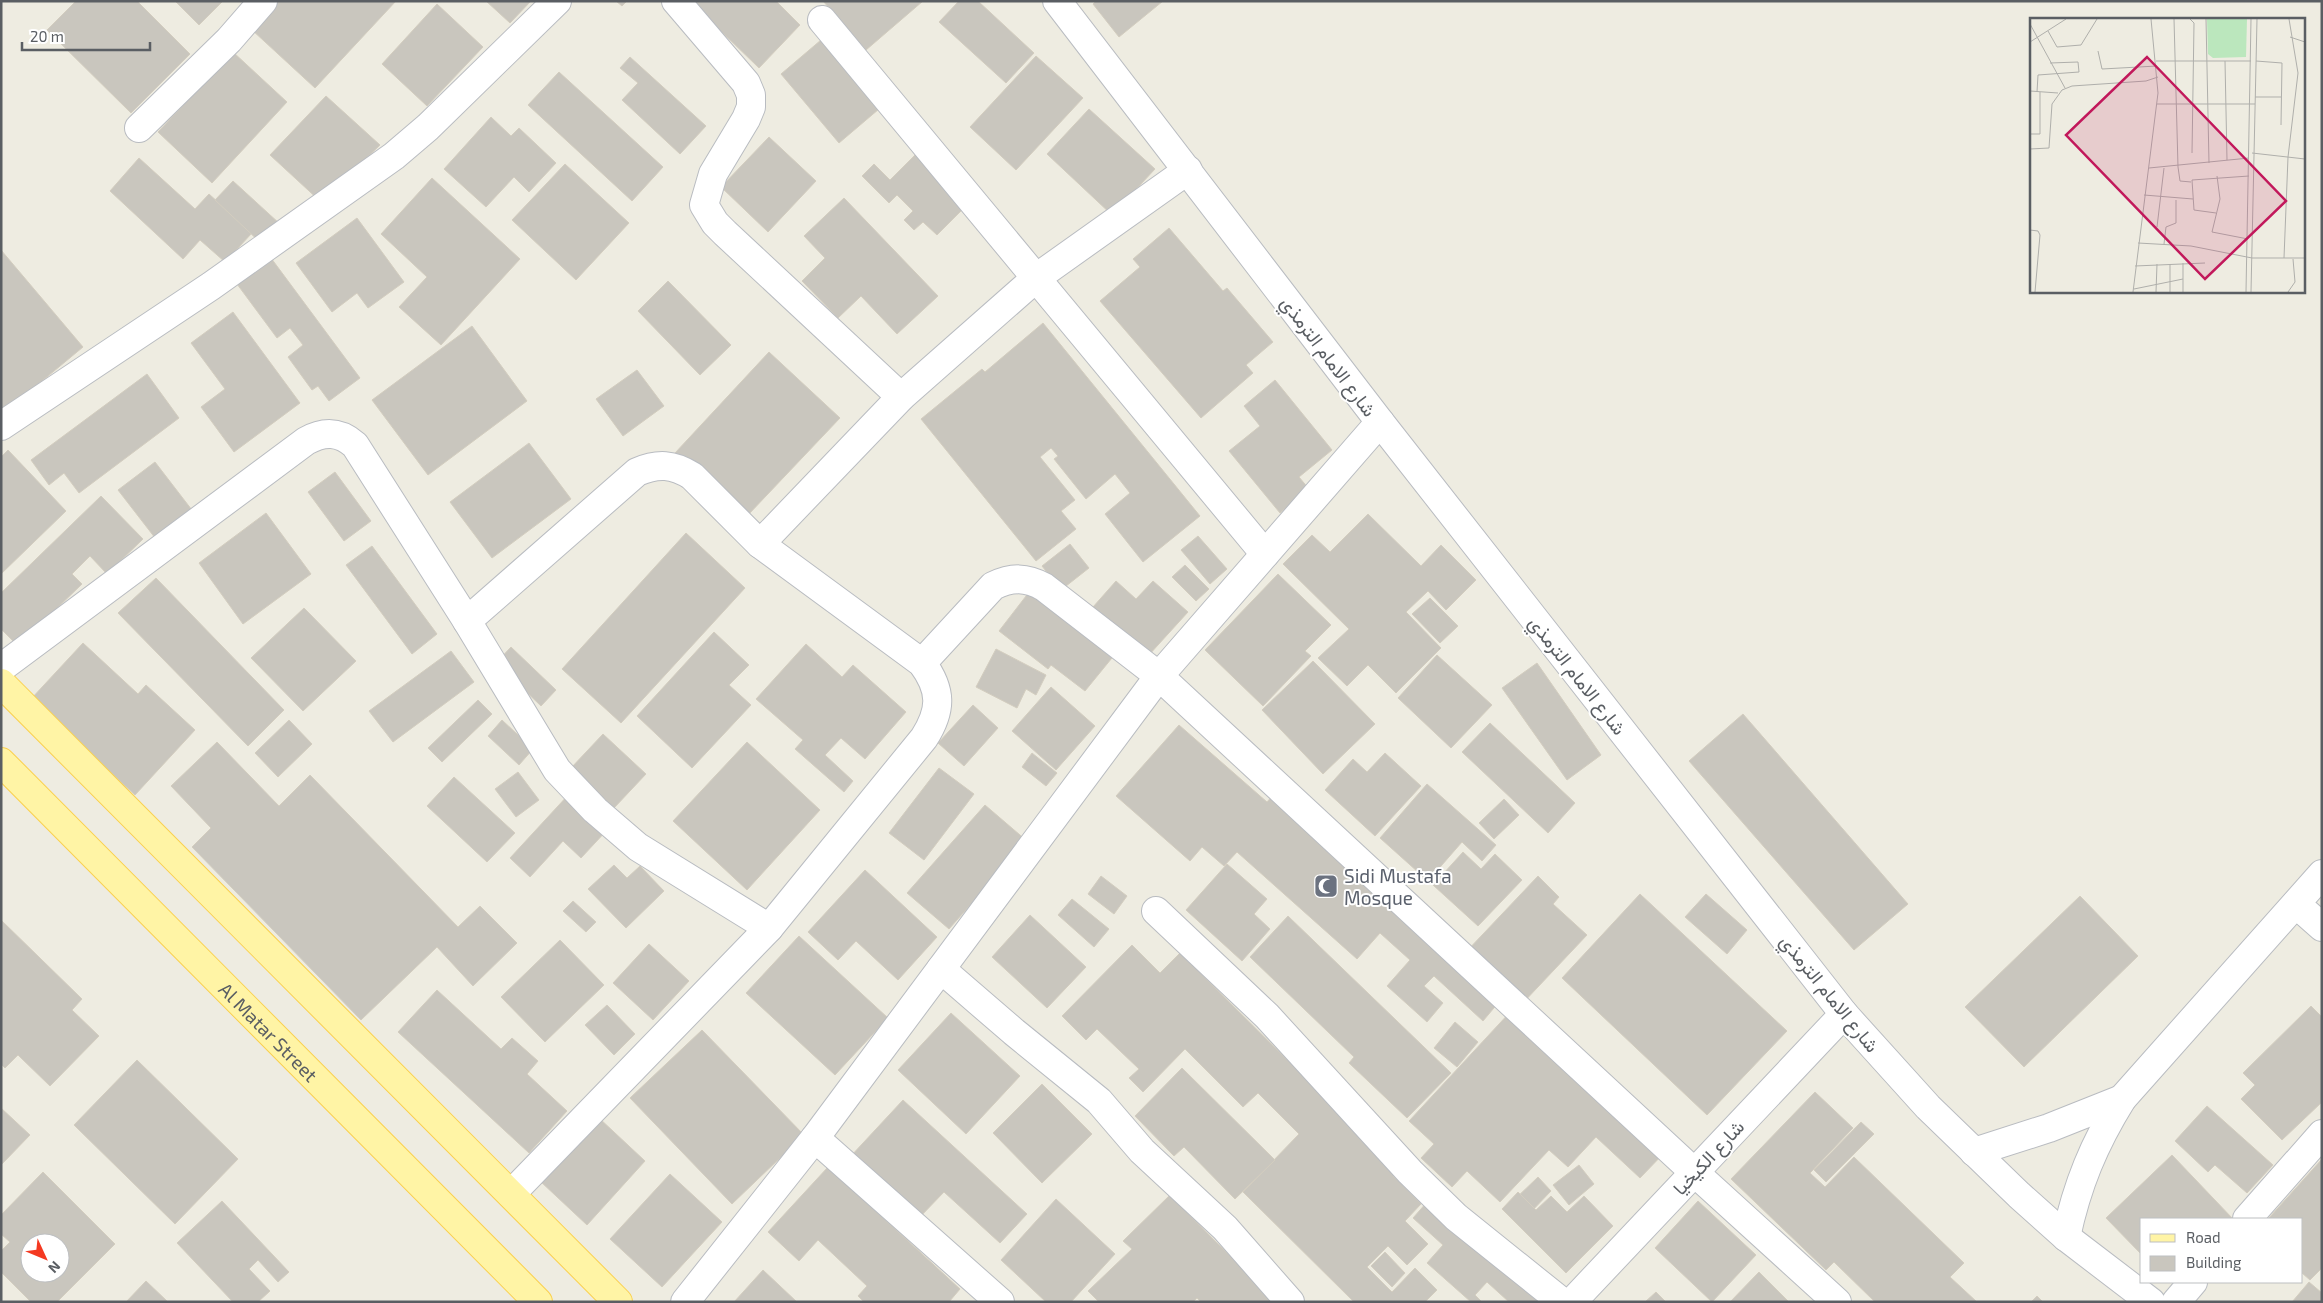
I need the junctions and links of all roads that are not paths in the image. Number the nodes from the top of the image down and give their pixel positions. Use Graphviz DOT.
graph roads {
  1 [pos="263,1"];
  2 [pos="557,1"];
  3 [pos="676,1"];
  4 [pos="1057,1"];
  5 [pos="822,20"];
  6 [pos="139,128"];
  7 [pos="1188,170"];
  8 [pos="1036,278"];
  9 [pos="901,398"];
  10 [pos="1380,422"];
  11 [pos="1,426"];
  12 [pos="760,544"];
  13 [pos="1265,554"];
  14 [pos="467,621"];
  15 [pos="922,663"];
  16 [pos="1,668"];
  17 [pos="1159,676"];
  18 [pos="1,683"];
  19 [pos="1,762"];
  20 [pos="2322,874"];
  21 [pos="2296,904"];
  22 [pos="1156,910"];
  23 [pos="2322,927"];
  24 [pos="769,928"];
  25 [pos="941,969"];
  26 [pos="1844,1014"];
  27 [pos="2122,1099"];
  28 [pos="2322,1134"];
  29 [pos="815,1138"];
  30 [pos="1974,1152"];
  31 [pos="1694,1172"];
  32 [pos="511,1194"];
  33 [pos="2248,1218"];
  34 [pos="2066,1237"];
  35 [pos="2192,1283"];
  36 [pos="538,1302"];
  37 [pos="618,1302"];
  38 [pos="685,1302"];
  39 [pos="1000,1302"];
  40 [pos="1290,1302"];
  41 [pos="1562,1302"];
  42 [pos="1572,1302"];
  43 [pos="1837,1302"];
  44 [pos="2151,1302"];
  45 [pos="2176,1302"];
  1 -- 6 [label="street"];
  2 -- 11 [label="street"];
  3 -- 9 [label="street"];
  4 -- 7 [label="street, شارع الامام الترمذي"];
  5 -- 8 [label="street"];
  7 -- 8 [label="street"];
  7 -- 10 [label="street, شارع الامام الترمذي"];
  8 -- 9 [label="street"];
  8 -- 13 [label="street"];
  9 -- 12 [label="street"];
  10 -- 13 [label="street"];
  10 -- 26 [label="street, شارع الامام الترمذي"];
  12 -- 14 [label="street"];
  12 -- 15 [label="street"];
  13 -- 17 [label="street"];
  14 -- 16 [label="street"];
  14 -- 24 [label="street"];
  15 -- 17 [label="street"];
  15 -- 24 [label="street"];
  17 -- 25 [label="street"];
  17 -- 31 [label="street"];
  18 -- 32 [label="main road"];
  19 -- 36 [label="main road, Al Matar Street"];
  20 -- 21 [label="street"];
  21 -- 23 [label="street"];
  21 -- 27 [label="street"];
  22 -- 41 [label="street"];
  24 -- 32 [label="street"];
  25 -- 29 [label="street"];
  25 -- 40 [label="street"];
  26 -- 30 [label="street, شارع الامام الترمذي"];
  26 -- 31 [label="street, شارع الكيخيا"];
  27 -- 30 [label="street"];
  27 -- 34 [label="street"];
  28 -- 33 [label="street"];
  29 -- 38 [label="street"];
  29 -- 39 [label="street"];
  30 -- 34 [label="street, شارع الامام الترمذي"];
  31 -- 42 [label="street, شارع الكيخيا"];
  31 -- 43 [label="street"];
  32 -- 37 [label="main road"];
  34 -- 44 [label="street, شارع الامام الترمذي"];
  35 -- 45 [label="street"];
}
